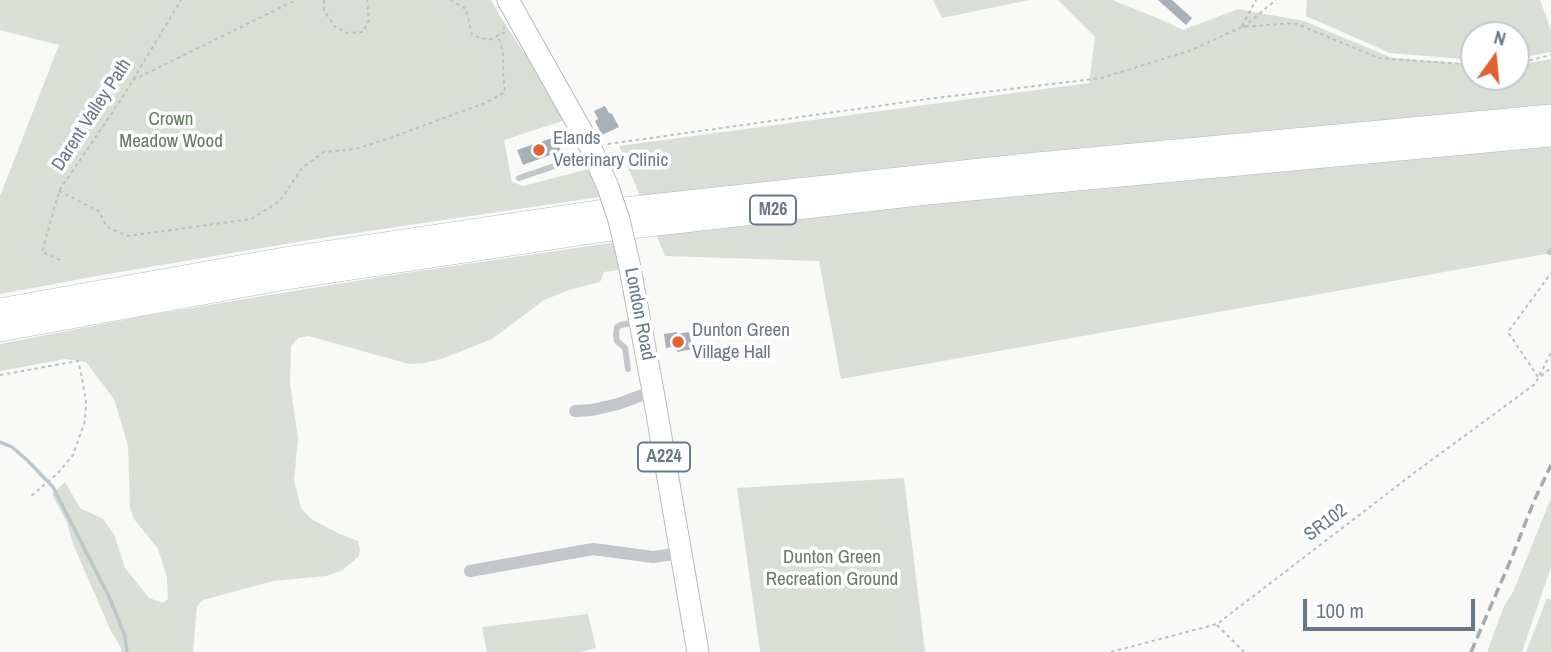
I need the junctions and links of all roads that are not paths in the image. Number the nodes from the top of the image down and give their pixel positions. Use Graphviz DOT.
graph roads {
  1 [pos="511,6"];
  2 [pos="1551,116"];
  3 [pos="1551,135"];
  4 [pos="592,150"];
  5 [pos="519,178"];
  6 [pos="0,310"];
  7 [pos="640,321"];
  8 [pos="0,330"];
  9 [pos="628,369"];
  10 [pos="653,391"];
  11 [pos="575,411"];
  12 [pos="681,554"];
  13 [pos="470,571"];
  14 [pos="698,652"];
  1 -- 4 [label="main road, London Road / A224"];
  2 -- 6 [label="highway, M26"];
  3 -- 8 [label="highway, M26"];
  4 -- 5 [label="lane"];
  4 -- 7 [label="main road, London Road / A224, bridge"];
  7 -- 9 [label="lane"];
  7 -- 10 [label="main road, London Road / A224"];
  10 -- 11 [label="street"];
  10 -- 12 [label="main road, London Road / A224"];
  12 -- 13 [label="street"];
  12 -- 14 [label="main road, London Road / A224"];
}
